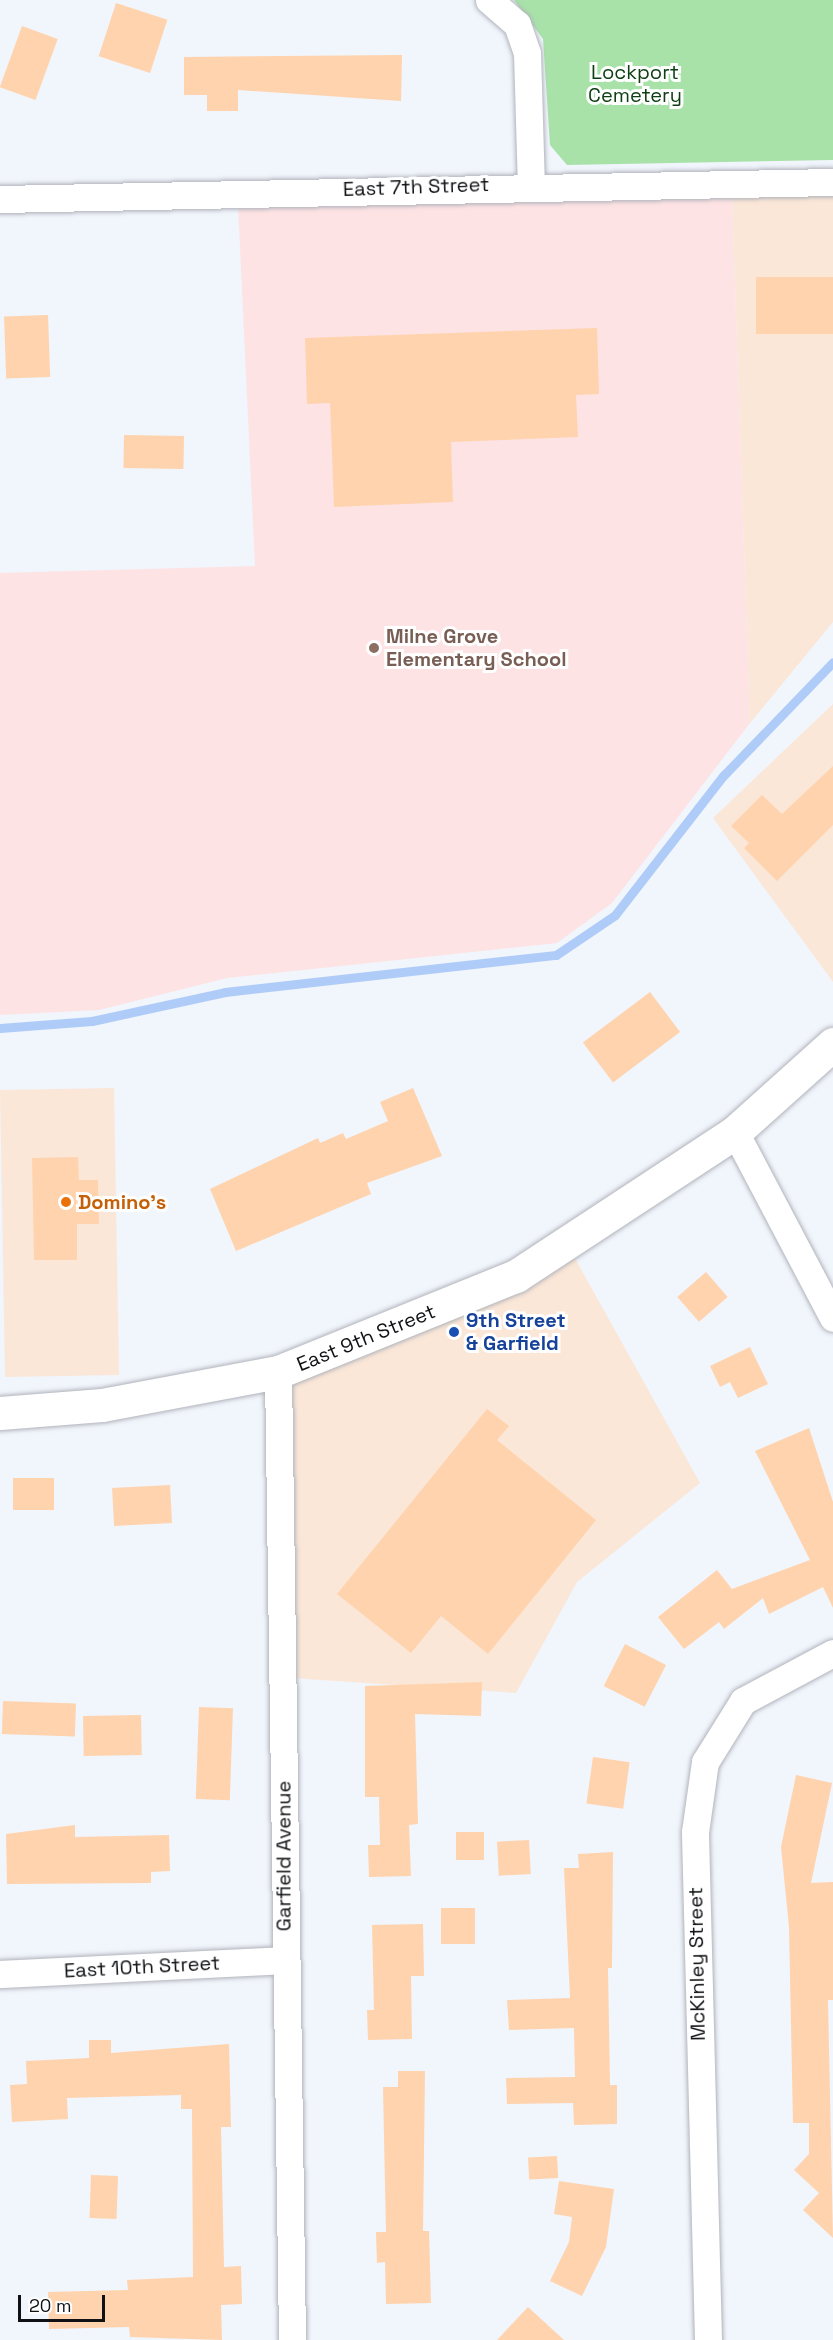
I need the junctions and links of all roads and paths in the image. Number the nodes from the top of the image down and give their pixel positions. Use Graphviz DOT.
graph roads {
  1 [pos="489,0"];
  2 [pos="833,182"];
  3 [pos="531,184"];
  4 [pos="0,199"];
  5 [pos="833,1044"];
  6 [pos="735,1132"];
  7 [pos="833,1318"];
  8 [pos="278,1372"];
  9 [pos="0,1413"];
  10 [pos="833,1653"];
  11 [pos="284,1960"];
  12 [pos="0,1974"];
  13 [pos="292,2340"];
  14 [pos="708,2340"];
  1 -- 3 [label="street"];
  2 -- 3 [label="street, East 7th Street"];
  3 -- 4 [label="street, East 7th Street"];
  5 -- 6 [label="main road, East 9th Street"];
  6 -- 7 [label="street"];
  6 -- 8 [label="main road, East 9th Street"];
  8 -- 9 [label="main road, East 9th Street"];
  8 -- 11 [label="street, Garfield Avenue"];
  10 -- 14 [label="street, McKinley Street"];
  11 -- 12 [label="street, East 10th Street"];
  11 -- 13 [label="street, Garfield Avenue"];
}
